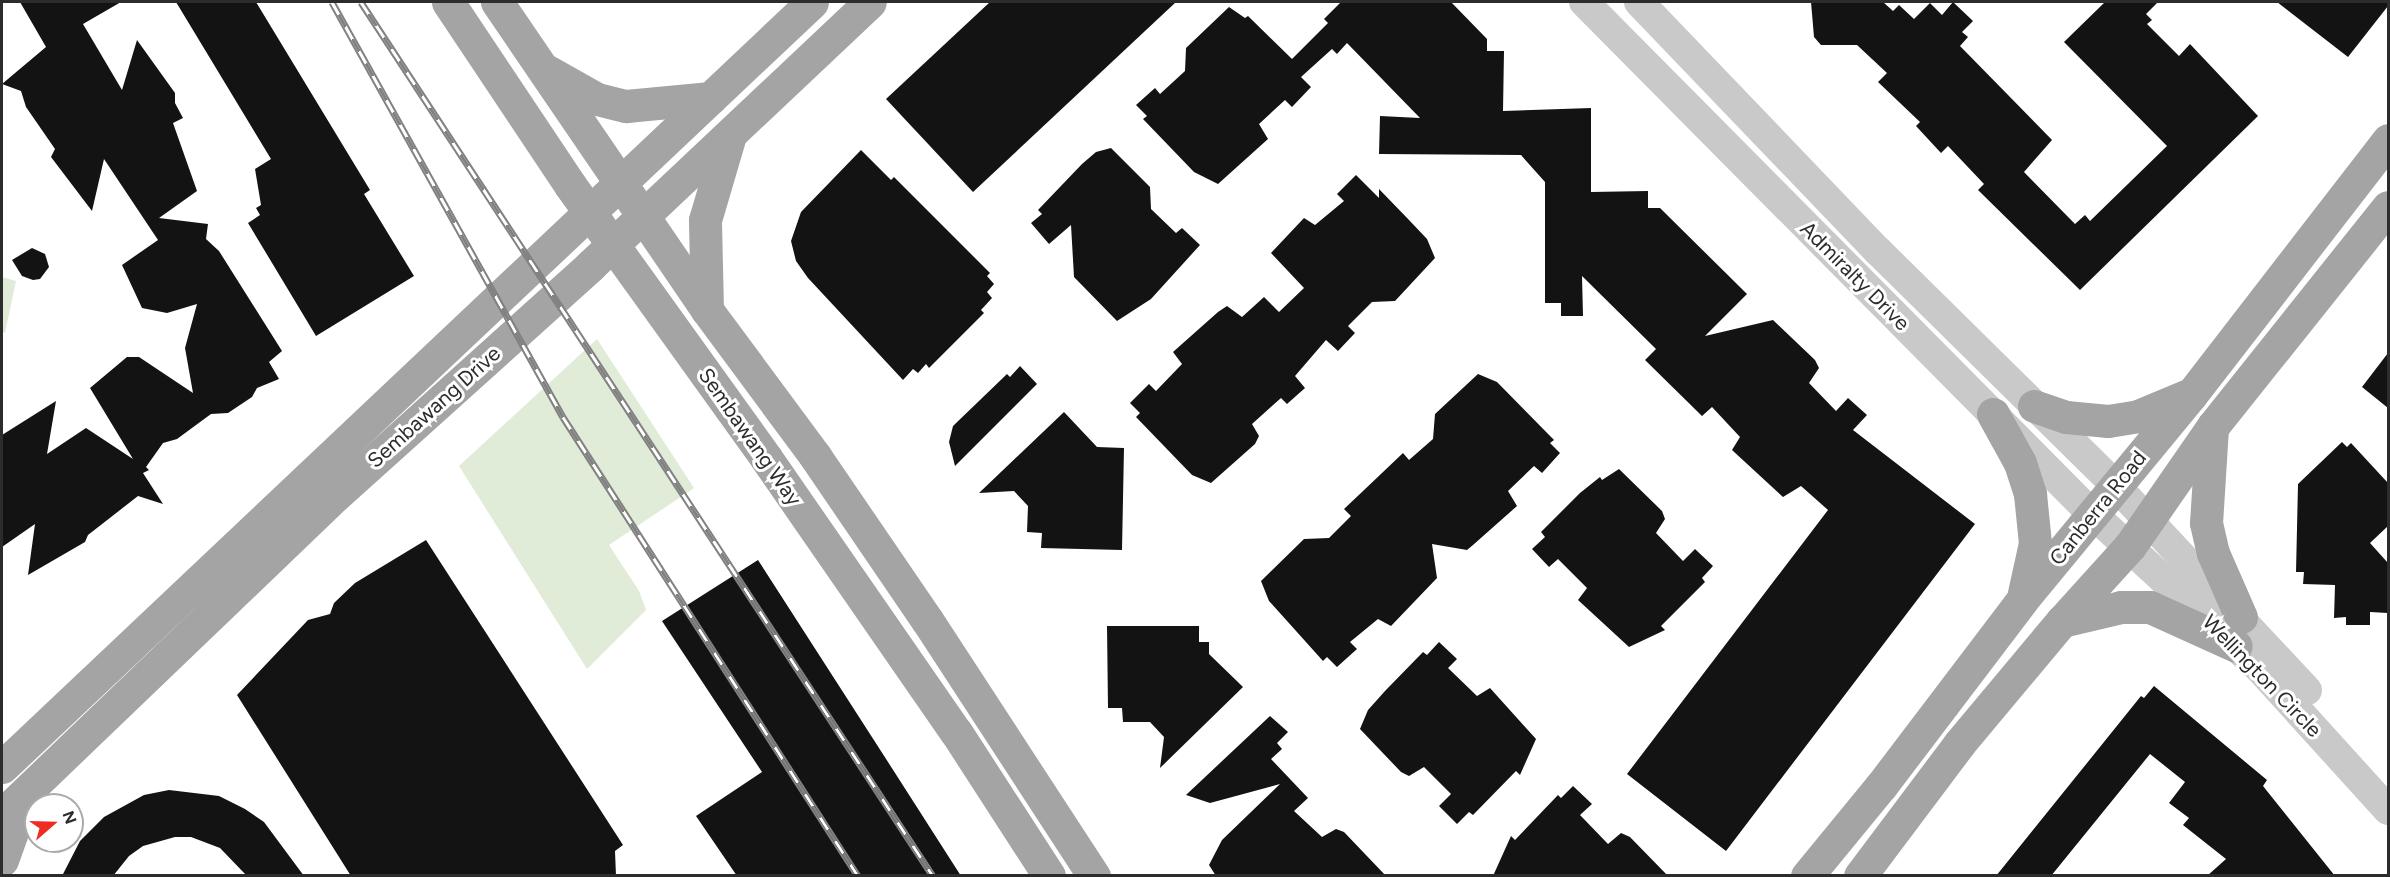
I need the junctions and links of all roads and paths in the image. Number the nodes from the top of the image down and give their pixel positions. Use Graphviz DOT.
graph roads {
  1 [pos="448,2"];
  2 [pos="497,2"];
  3 [pos="812,2"];
  4 [pos="870,2"];
  5 [pos="1584,2"];
  6 [pos="1639,2"];
  7 [pos="537,66"];
  8 [pos="711,98"];
  9 [pos="732,128"];
  10 [pos="2388,140"];
  11 [pos="620,183"];
  12 [pos="2388,207"];
  13 [pos="589,213"];
  14 [pos="642,215"];
  15 [pos="612,245"];
  16 [pos="707,310"];
  17 [pos="2191,395"];
  18 [pos="2034,406"];
  19 [pos="1993,414"];
  20 [pos="2212,426"];
  21 [pos="2115,485"];
  22 [pos="2092,513"];
  23 [pos="2149,520"];
  24 [pos="2130,546"];
  25 [pos="2022,600"];
  26 [pos="2062,621"];
  27 [pos="2238,631"];
  28 [pos="2,767"];
  29 [pos="2388,782"];
  30 [pos="26,791"];
  31 [pos="2388,810"];
  32 [pos="2,815"];
  33 [pos="2,860"];
  34 [pos="1049,876"];
  35 [pos="1094,876"];
  36 [pos="1807,876"];
  37 [pos="1860,876"];
  1 -- 13 [label="main road, Sembawang Way"];
  2 -- 7 [label="main road, Sembawang Way"];
  3 -- 8 [label="main road, Sembawang Drive"];
  4 -- 9 [label="main road, Sembawang Drive"];
  5 -- 19 [label="street, Admiralty Drive"];
  6 -- 18 [label="street, Admiralty Drive"];
  7 -- 8 [label="main road"];
  7 -- 11 [label="main road, Sembawang Way"];
  8 -- 11 [label="main road, Sembawang Drive"];
  9 -- 14 [label="main road, Sembawang Drive"];
  9 -- 16 [label="main road"];
  10 -- 17 [label="main road, Canberra Road"];
  11 -- 13 [label="main road, Sembawang Drive"];
  11 -- 14 [label="main road, Sembawang Way"];
  12 -- 20 [label="main road, Canberra Road"];
  13 -- 15 [label="main road, Sembawang Way"];
  13 -- 28 [label="main road, Sembawang Drive"];
  14 -- 15 [label="main road, Sembawang Drive"];
  14 -- 16 [label="main road, Sembawang Way"];
  15 -- 30 [label="main road, Sembawang Drive"];
  15 -- 34 [label="main road, Sembawang Way"];
  16 -- 35 [label="main road, Sembawang Way"];
  17 -- 18 [label="main road"];
  17 -- 21 [label="main road, Canberra Road"];
  18 -- 21 [label="street, Admiralty Drive"];
  19 -- 22 [label="street, Admiralty Drive"];
  19 -- 25 [label="main road"];
  20 -- 23 [label="main road, Canberra Road"];
  20 -- 27 [label="main road"];
  21 -- 22 [label="main road, Canberra Road"];
  21 -- 23 [label="street, Admiralty Drive"];
  22 -- 24 [label="street, Admiralty Drive"];
  22 -- 25 [label="main road, Canberra Road"];
  23 -- 24 [label="main road, Canberra Road"];
  23 -- 27 [label="street, Wellington Circle"];
  24 -- 26 [label="main road, Canberra Road"];
  24 -- 27 [label="street, Wellington Circle"];
  25 -- 36 [label="main road, Canberra Road"];
  26 -- 27 [label="main road"];
  26 -- 37 [label="main road, Canberra Road"];
  27 -- 29 [label="street, Wellington Circle"];
  27 -- 31 [label="street, Wellington Circle"];
  30 -- 32 [label="main road, Sembawang Drive"];
  30 -- 33 [label="main road"];
}
